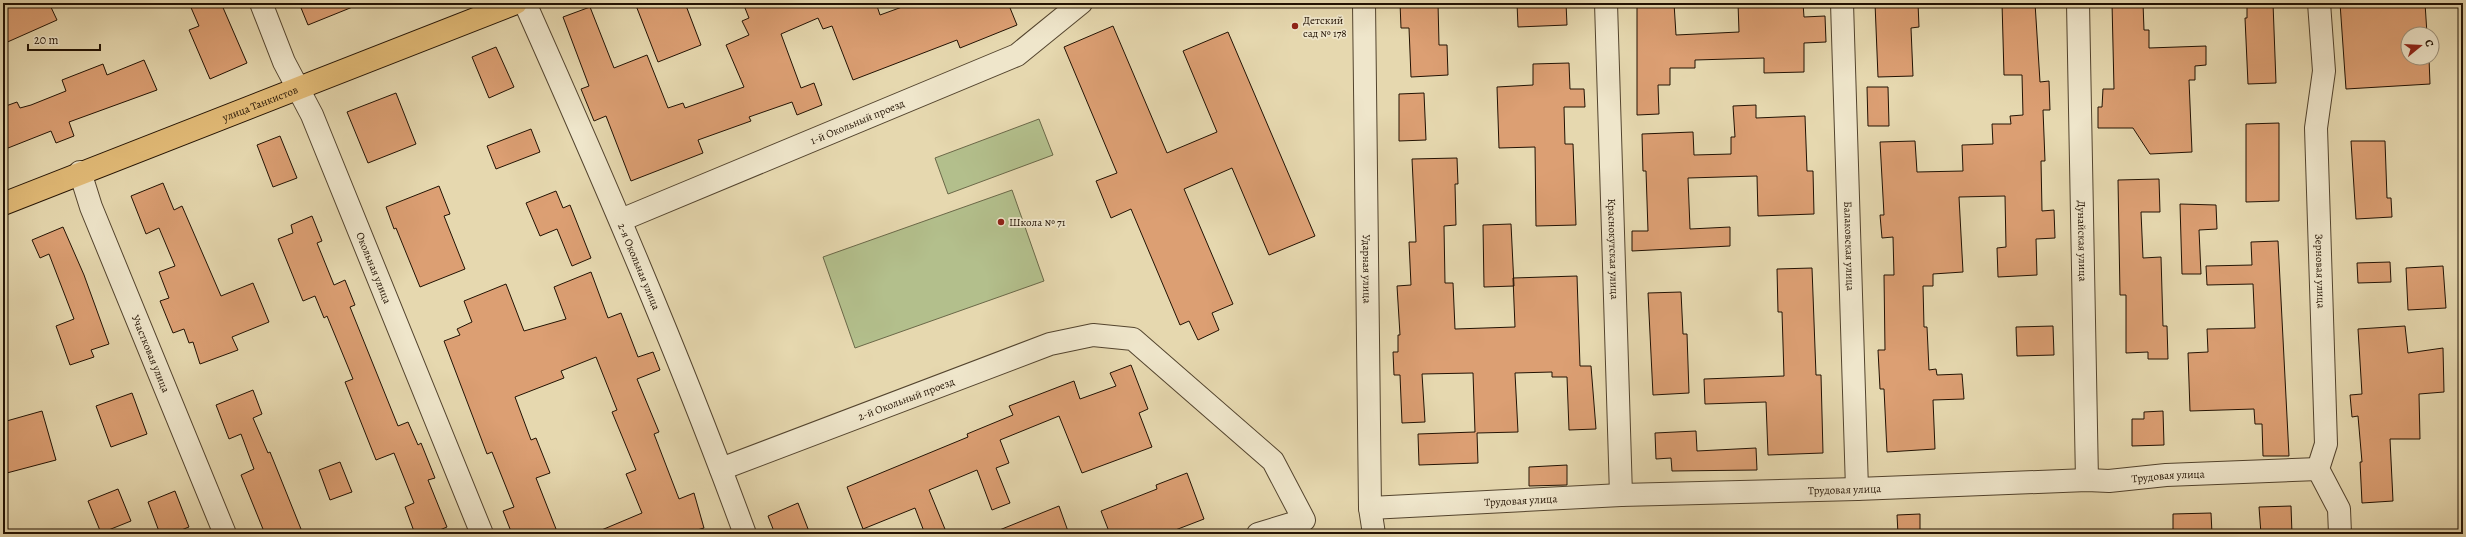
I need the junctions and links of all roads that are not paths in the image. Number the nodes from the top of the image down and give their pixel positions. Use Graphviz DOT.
graph roads {
  1 [pos="261,3"];
  2 [pos="516,3"];
  3 [pos="525,3"];
  4 [pos="1081,3"];
  5 [pos="1364,3"];
  6 [pos="1606,3"];
  7 [pos="1842,3"];
  8 [pos="2078,3"];
  9 [pos="2319,3"];
  10 [pos="298,87"];
  11 [pos="80,172"];
  12 [pos="3,204"];
  13 [pos="621,220"];
  14 [pos="721,469"];
  15 [pos="2318,469"];
  16 [pos="2087,480"];
  17 [pos="1857,489"];
  18 [pos="1621,495"];
  19 [pos="1370,508"];
  20 [pos="225,534"];
  21 [pos="482,534"];
  22 [pos="745,534"];
  23 [pos="1258,534"];
  24 [pos="1374,534"];
  25 [pos="2340,534"];
  1 -- 10 [label="street, Окольная улица"];
  2 -- 10 [label="main road, улица Танкистов"];
  3 -- 13 [label="street, 2-я Окольная улица"];
  4 -- 13 [label="street, 1-й Окольный проезд"];
  5 -- 19 [label="street, Ударная улица"];
  6 -- 18 [label="street, Краснокутская улица"];
  7 -- 17 [label="street, Балаковская улица"];
  8 -- 16 [label="street, Дунайская улица"];
  9 -- 15 [label="street, Зерновая улица"];
  10 -- 11 [label="main road, улица Танкистов"];
  10 -- 21 [label="street, Окольная улица"];
  11 -- 12 [label="main road, улица Танкистов"];
  11 -- 20 [label="street, Участковая улица"];
  13 -- 14 [label="street, 2-я Окольная улица"];
  14 -- 22 [label="street, 2-я Окольная улица"];
  14 -- 23 [label="street, 2-й Окольный проезд"];
  15 -- 16 [label="street, Трудовая улица"];
  15 -- 25 [label="street"];
  16 -- 17 [label="street, Трудовая улица"];
  17 -- 18 [label="street, Трудовая улица"];
  18 -- 19 [label="street, Трудовая улица"];
  19 -- 24 [label="street, Ударная улица"];
}
